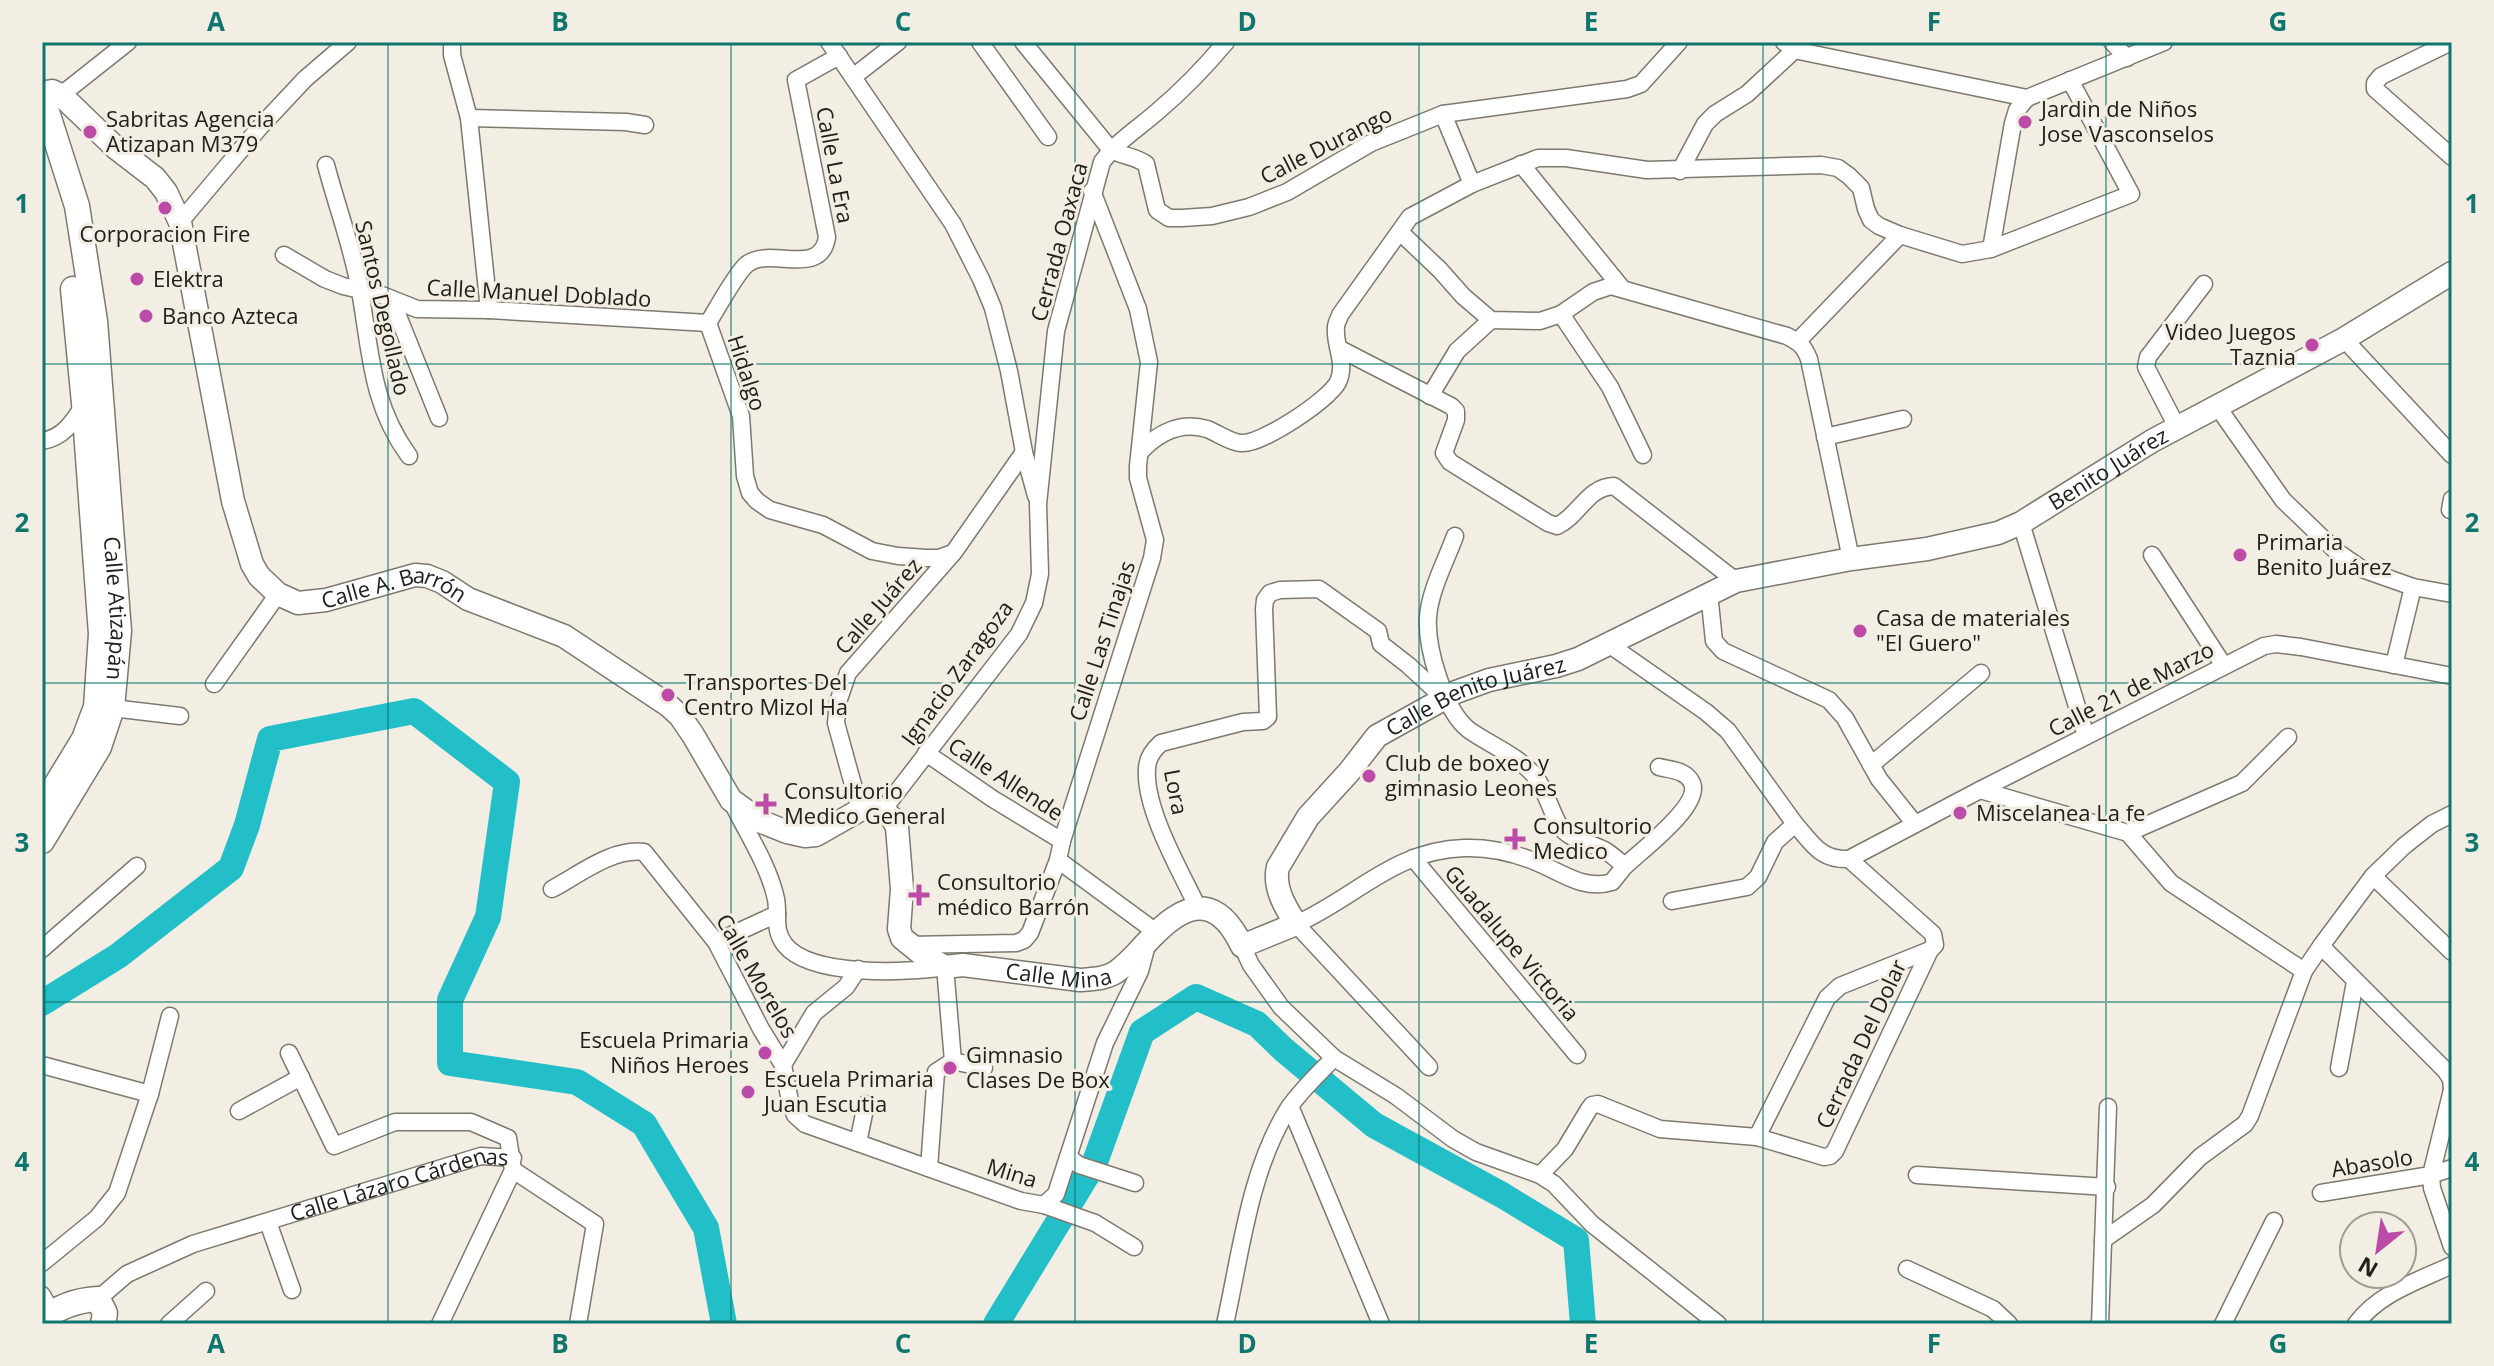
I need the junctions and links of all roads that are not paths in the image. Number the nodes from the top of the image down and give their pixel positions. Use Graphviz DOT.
graph roads {
  1 [pos="128,42"];
  2 [pos="348,42"];
  3 [pos="452,42"];
  4 [pos="898,42"];
  5 [pos="980,42"];
  6 [pos="1023,42"];
  7 [pos="1226,42"];
  8 [pos="1679,42"];
  9 [pos="2112,42"];
  10 [pos="2164,42"];
  11 [pos="2451,42"];
  12 [pos="1794,45"];
  13 [pos="834,49"];
  14 [pos="2127,58"];
  15 [pos="853,77"];
  16 [pos="2070,80"];
  17 [pos="48,95"];
  18 [pos="2027,98"];
  19 [pos="1443,114"];
  20 [pos="469,118"];
  21 [pos="645,125"];
  22 [pos="1048,137"];
  23 [pos="42,139"];
  24 [pos="1111,150"];
  25 [pos="2452,157"];
  26 [pos="1521,164"];
  27 [pos="326,165"];
  28 [pos="1680,171"];
  29 [pos="1472,184"];
  30 [pos="1092,191"];
  31 [pos="180,222"];
  32 [pos="1400,232"];
  33 [pos="1900,235"];
  34 [pos="1991,249"];
  35 [pos="284,255"];
  36 [pos="2452,273"];
  37 [pos="2204,284"];
  38 [pos="1621,287"];
  39 [pos="360,289"];
  40 [pos="392,301"];
  41 [pos="489,310"];
  42 [pos="1561,314"];
  43 [pos="1491,320"];
  44 [pos="708,323"];
  45 [pos="2344,339"];
  46 [pos="1798,341"];
  47 [pos="1340,349"];
  48 [pos="1430,396"];
  49 [pos="93,404"];
  50 [pos="2217,406"];
  51 [pos="439,418"];
  52 [pos="1903,419"];
  53 [pos="2177,427"];
  54 [pos="1825,437"];
  55 [pos="42,441"];
  56 [pos="1141,451"];
  57 [pos="1024,452"];
  58 [pos="1643,455"];
  59 [pos="2452,455"];
  60 [pos="409,456"];
  61 [pos="1038,504"];
  62 [pos="2021,523"];
  63 [pos="1455,536"];
  64 [pos="954,552"];
  65 [pos="2152,555"];
  66 [pos="1851,559"];
  67 [pos="1736,581"];
  68 [pos="2413,587"];
  69 [pos="1709,593"];
  70 [pos="278,594"];
  71 [pos="2452,594"];
  72 [pos="1607,643"];
  73 [pos="2394,665"];
  74 [pos="2224,666"];
  75 [pos="1981,673"];
  76 [pos="2452,676"];
  77 [pos="214,684"];
  78 [pos="1445,699"];
  79 [pos="112,708"];
  80 [pos="180,716"];
  81 [pos="2086,736"];
  82 [pos="2288,737"];
  83 [pos="926,753"];
  84 [pos="1871,765"];
  85 [pos="1659,767"];
  86 [pos="1980,790"];
  87 [pos="731,800"];
  88 [pos="42,808"];
  89 [pos="860,810"];
  90 [pos="883,810"];
  91 [pos="2452,814"];
  92 [pos="1795,824"];
  93 [pos="1915,824"];
  94 [pos="2128,833"];
  95 [pos="42,841"];
  96 [pos="1062,841"];
  97 [pos="1413,858"];
  98 [pos="1849,859"];
  99 [pos="1058,860"];
  100 [pos="1626,865"];
  101 [pos="137,866"];
  102 [pos="2373,876"];
  103 [pos="552,889"];
  104 [pos="1672,901"];
  105 [pos="1198,908"];
  106 [pos="777,914"];
  107 [pos="1296,924"];
  108 [pos="1152,937"];
  109 [pos="716,942"];
  110 [pos="908,945"];
  111 [pos="1242,946"];
  112 [pos="2321,946"];
  113 [pos="42,949"];
  114 [pos="1930,950"];
  115 [pos="2452,952"];
  116 [pos="945,967"];
  117 [pos="858,969"];
  118 [pos="2304,971"];
  119 [pos="2355,982"];
  120 [pos="170,1016"];
  121 [pos="289,1053"];
  122 [pos="1577,1055"];
  123 [pos="1334,1058"];
  124 [pos="953,1061"];
  125 [pos="42,1065"];
  126 [pos="783,1065"];
  127 [pos="1429,1067"];
  128 [pos="984,1068"];
  129 [pos="2339,1068"];
  130 [pos="301,1077"];
  131 [pos="2452,1089"];
  132 [pos="150,1094"];
  133 [pos="866,1104"];
  134 [pos="1290,1106"];
  135 [pos="2108,1107"];
  136 [pos="239,1111"];
  137 [pos="1757,1137"];
  138 [pos="858,1143"];
  139 [pos="1074,1161"];
  140 [pos="513,1164"];
  141 [pos="929,1168"];
  142 [pos="2452,1168"];
  143 [pos="1540,1175"];
  144 [pos="1917,1175"];
  145 [pos="2431,1175"];
  146 [pos="1135,1183"];
  147 [pos="2107,1187"];
  148 [pos="2321,1193"];
  149 [pos="1057,1210"];
  150 [pos="2274,1221"];
  151 [pos="268,1222"];
  152 [pos="2103,1240"];
  153 [pos="1134,1247"];
  154 [pos="2452,1247"];
  155 [pos="42,1263"];
  156 [pos="2452,1265"];
  157 [pos="1907,1269"];
  158 [pos="292,1290"];
  159 [pos="206,1291"];
  160 [pos="98,1299"];
  161 [pos="45,1309"];
  162 [pos="585,1321"];
  163 [pos="103,1324"];
  164 [pos="169,1324"];
  165 [pos="440,1324"];
  166 [pos="1225,1324"];
  167 [pos="1381,1324"];
  168 [pos="1718,1324"];
  169 [pos="2009,1324"];
  170 [pos="2100,1324"];
  171 [pos="2223,1324"];
  172 [pos="2356,1324"];
  1 -- 17 [label="street"];
  2 -- 31 [label="street"];
  3 -- 20 [label="street"];
  4 -- 15 [label="street"];
  5 -- 22 [label="street, Cerrada Oaxaca"];
  6 -- 24 [label="street"];
  7 -- 24 [label="street, Cerrada Oaxaca"];
  8 -- 19 [label="street, Calle Durango"];
  9 -- 14 [label="street"];
  10 -- 14 [label="street"];
  11 -- 25 [label="street"];
  12 -- 18 [label="street"];
  12 -- 28 [label="street"];
  13 -- 15 [label="street"];
  13 -- 44 [label="street, Calle La Era"];
  14 -- 16 [label="street"];
  15 -- 57 [label="street"];
  16 -- 18 [label="street"];
  16 -- 34 [label="street"];
  17 -- 31 [label="street"];
  17 -- 49 [label="main road"];
  18 -- 34 [label="street"];
  19 -- 24 [label="street, Calle Durango"];
  19 -- 29 [label="street"];
  20 -- 21 [label="street"];
  20 -- 41 [label="street"];
  23 -- 49 [label="main road"];
  24 -- 30 [label="street, Cerrada Oaxaca"];
  26 -- 28 [label="street"];
  26 -- 29 [label="street"];
  26 -- 38 [label="street"];
  27 -- 39 [label="street, Santos Degollado"];
  28 -- 33 [label="street"];
  29 -- 32 [label="street"];
  30 -- 56 [label="street, Calle Las Tinajas"];
  30 -- 61 [label="street, Cerrada Oaxaca"];
  31 -- 70 [label="street"];
  32 -- 43 [label="street"];
  32 -- 47 [label="street"];
  33 -- 34 [label="street"];
  33 -- 46 [label="street"];
  35 -- 39 [label="street, Calle Manuel Doblado"];
  36 -- 45 [label="street, Benito Juárez"];
  37 -- 53 [label="street"];
  38 -- 42 [label="street"];
  38 -- 46 [label="street"];
  39 -- 40 [label="street, Calle Manuel Doblado"];
  39 -- 60 [label="street, Santos Degollado"];
  40 -- 41 [label="street, Calle Manuel Doblado"];
  40 -- 51 [label="street"];
  41 -- 44 [label="street, Calle Manuel Doblado"];
  42 -- 43 [label="street"];
  42 -- 58 [label="street"];
  43 -- 48 [label="street"];
  44 -- 64 [label="street, Hidalgo"];
  45 -- 50 [label="street, Benito Juárez"];
  45 -- 59 [label="street"];
  46 -- 54 [label="street"];
  47 -- 48 [label="street"];
  47 -- 56 [label="street"];
  48 -- 67 [label="street"];
  49 -- 55 [label="street"];
  49 -- 79 [label="main road, Calle Atizapán"];
  49 -- 88 [label="main road, Calle Atizapán"];
  50 -- 53 [label="street, Benito Juárez"];
  50 -- 68 [label="street"];
  52 -- 54 [label="street"];
  53 -- 62 [label="street, Benito Juárez"];
  54 -- 66 [label="street"];
  56 -- 96 [label="street, Calle Las Tinajas"];
  57 -- 61 [label="street"];
  57 -- 64 [label="street, Calle Juárez"];
  61 -- 83 [label="street, Ignacio Zaragoza"];
  62 -- 66 [label="street, Benito Juárez"];
  62 -- 81 [label="street"];
  63 -- 78 [label="street"];
  64 -- 89 [label="street, Calle Juárez"];
  65 -- 74 [label="street"];
  66 -- 67 [label="street, Benito Juárez"];
  67 -- 69 [label="street, Calle Benito Juárez"];
  68 -- 71 [label="street"];
  68 -- 73 [label="street"];
  69 -- 72 [label="street, Calle Benito Juárez"];
  69 -- 84 [label="street"];
  70 -- 77 [label="street"];
  70 -- 87 [label="street, Calle A. Barrón"];
  72 -- 78 [label="street, Calle Benito Juárez"];
  72 -- 92 [label="street"];
  73 -- 74 [label="street, Calle 21 de Marzo"];
  73 -- 76 [label="street, Calle 21 de Marzo"];
  74 -- 81 [label="street, Calle 21 de Marzo"];
  75 -- 84 [label="street"];
  78 -- 100 [label="street"];
  78 -- 105 [label="street, Lora"];
  78 -- 107 [label="street, Calle Benito Juárez"];
  79 -- 80 [label="street"];
  79 -- 95 [label="main road, Calle Atizapán"];
  81 -- 86 [label="street, Calle 21 de Marzo"];
  82 -- 94 [label="street"];
  83 -- 90 [label="street, Ignacio Zaragoza"];
  83 -- 96 [label="street, Calle Allende"];
  84 -- 93 [label="street"];
  85 -- 100 [label="street"];
  86 -- 93 [label="street, Calle 21 de Marzo"];
  86 -- 94 [label="street"];
  87 -- 89 [label="street"];
  87 -- 106 [label="street, Calle A. Barrón"];
  89 -- 90 [label="street"];
  90 -- 110 [label="street"];
  91 -- 102 [label="street"];
  92 -- 98 [label="street"];
  92 -- 104 [label="street"];
  93 -- 98 [label="street, Calle 21 de Marzo"];
  94 -- 118 [label="street"];
  96 -- 99 [label="street, Calle Las Tinajas"];
  97 -- 100 [label="street"];
  97 -- 107 [label="street"];
  97 -- 122 [label="street, Guadalupe Victoria"];
  98 -- 114 [label="street"];
  99 -- 108 [label="street"];
  99 -- 110 [label="street, Calle Las Tinajas"];
  101 -- 113 [label="street"];
  102 -- 112 [label="street"];
  102 -- 115 [label="street"];
  103 -- 109 [label="street, Calle Morelos"];
  105 -- 108 [label="street, Calle Mina"];
  105 -- 111 [label="street"];
  106 -- 109 [label="street"];
  106 -- 117 [label="street, Calle A. Barrón"];
  107 -- 111 [label="street"];
  107 -- 127 [label="street"];
  108 -- 116 [label="street, Calle Mina"];
  108 -- 139 [label="street, Mina"];
  109 -- 126 [label="street, Calle Morelos"];
  110 -- 116 [label="street"];
  111 -- 123 [label="street"];
  112 -- 118 [label="street"];
  112 -- 119 [label="street"];
  114 -- 137 [label="street"];
  114 -- 137 [label="street, Cerrada Del Dolar"];
  116 -- 117 [label="street"];
  116 -- 124 [label="street"];
  117 -- 126 [label="street, Calle Morelos"];
  118 -- 152 [label="street"];
  119 -- 129 [label="street"];
  119 -- 131 [label="street"];
  120 -- 132 [label="street"];
  121 -- 130 [label="street, Calle Lázaro Cárdenas"];
  123 -- 134 [label="street"];
  123 -- 143 [label="street"];
  124 -- 128 [label="street"];
  124 -- 141 [label="street"];
  125 -- 132 [label="street"];
  126 -- 138 [label="street, Mina"];
  130 -- 136 [label="street"];
  130 -- 140 [label="street, Calle Lázaro Cárdenas"];
  131 -- 145 [label="street"];
  132 -- 155 [label="street"];
  133 -- 138 [label="street"];
  134 -- 166 [label="street"];
  134 -- 167 [label="street"];
  135 -- 147 [label="street"];
  137 -- 143 [label="street"];
  138 -- 141 [label="street, Mina"];
  139 -- 146 [label="street"];
  139 -- 149 [label="street, Mina"];
  140 -- 151 [label="street, Calle Lázaro Cárdenas"];
  140 -- 162 [label="street"];
  140 -- 165 [label="street"];
  141 -- 149 [label="street, Mina"];
  142 -- 145 [label="street, Abasolo"];
  143 -- 168 [label="street"];
  144 -- 147 [label="street"];
  145 -- 148 [label="street, Abasolo"];
  145 -- 154 [label="street"];
  147 -- 152 [label="street"];
  149 -- 153 [label="street"];
  150 -- 171 [label="street"];
  151 -- 158 [label="street"];
  151 -- 160 [label="street, Calle Lázaro Cárdenas"];
  152 -- 170 [label="street"];
  156 -- 172 [label="street"];
  157 -- 169 [label="street"];
  159 -- 164 [label="street"];
  160 -- 161 [label="main road, Calle Lázaro Cárdenas"];
  160 -- 163 [label="main road"];
}
